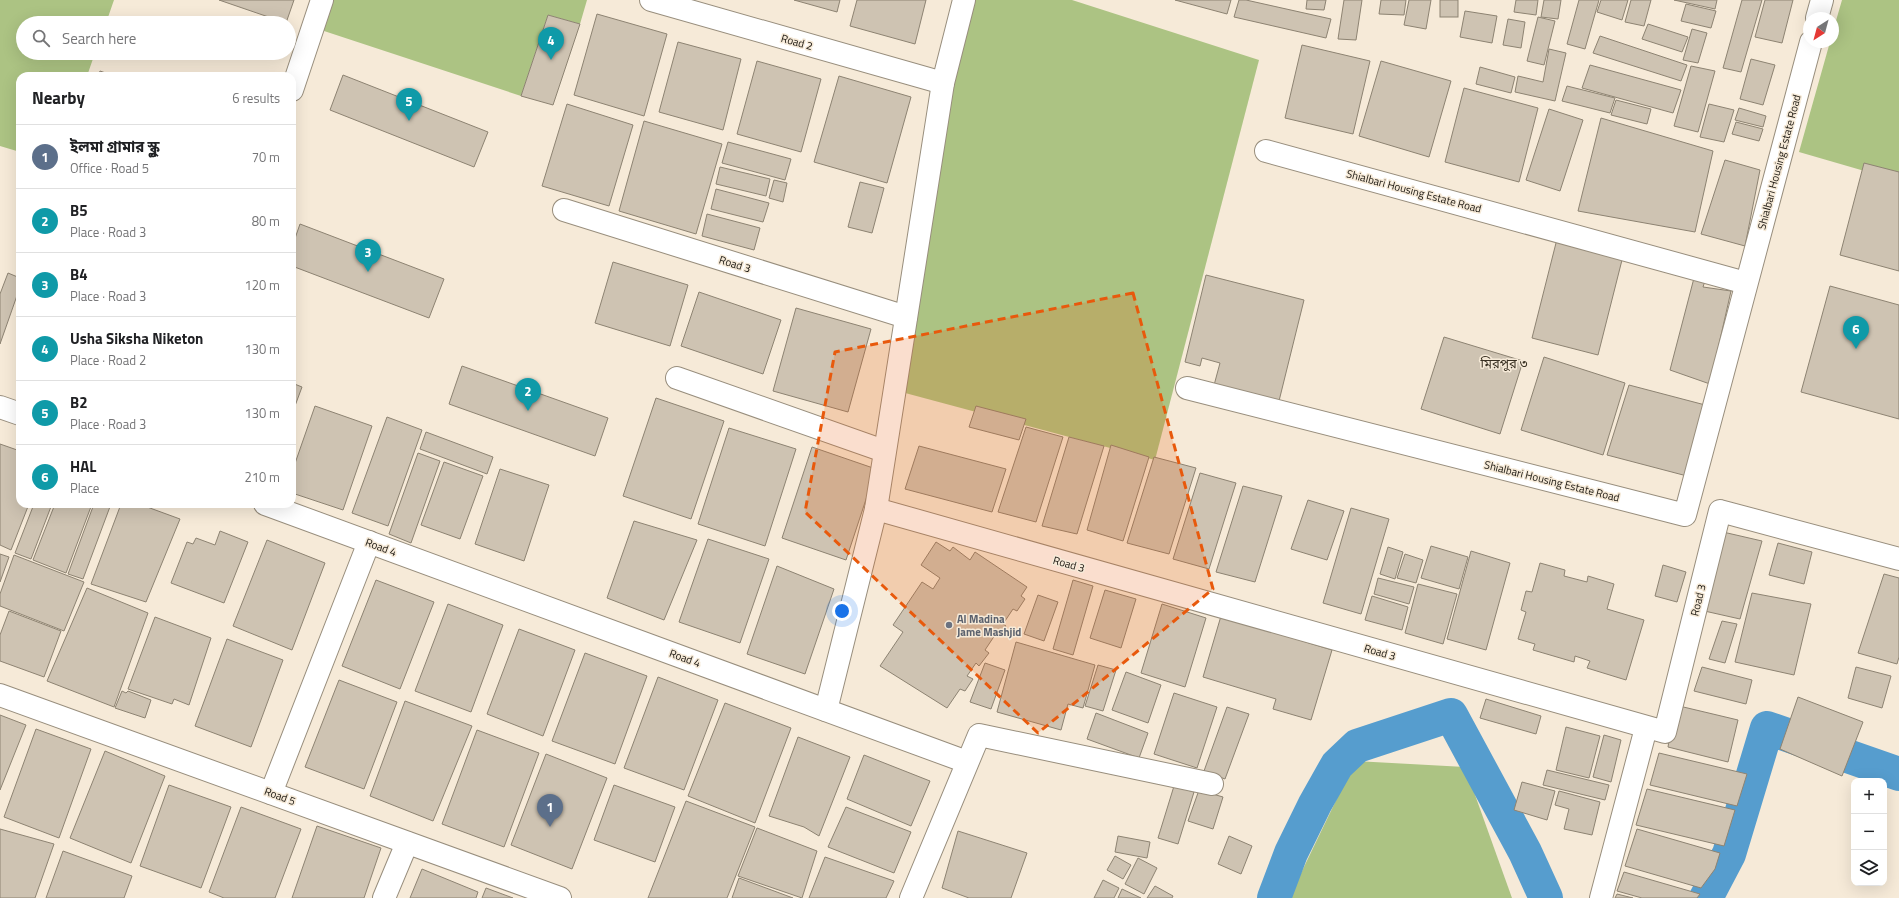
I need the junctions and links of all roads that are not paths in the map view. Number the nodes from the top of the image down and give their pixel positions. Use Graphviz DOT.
graph roads {
  1 [pos="322,0"];
  2 [pos="651,0"];
  3 [pos="964,0"];
  4 [pos="1822,0"];
  5 [pos="1819,12"];
  6 [pos="1809,48"];
  7 [pos="296,78"];
  8 [pos="943,83"];
  9 [pos="1266,151"];
  10 [pos="564,210"];
  11 [pos="1746,283"];
  12 [pos="906,317"];
  13 [pos="677,378"];
  14 [pos="1188,388"];
  15 [pos="0,407"];
  16 [pos="16,413"];
  17 [pos="884,451"];
  18 [pos="276,508"];
  19 [pos="876,509"];
  20 [pos="369,542"];
  21 [pos="1899,558"];
  22 [pos="0,695"];
  23 [pos="826,710"];
  24 [pos="1646,728"];
  25 [pos="967,762"];
  26 [pos="1212,784"];
  27 [pos="271,793"];
  28 [pos="407,842"];
  29 [pos="384,898"];
  30 [pos="560,898"];
  31 [pos="911,898"];
  32 [pos="1601,898"];
  1 -- 7 [label="street"];
  2 -- 8 [label="street, Road 2"];
  3 -- 8 [label="street"];
  4 -- 5 [label="street"];
  6 -- 11 [label="street, Shialbari Housing Estate Road"];
  8 -- 12 [label="street"];
  9 -- 11 [label="street, Shialbari Housing Estate Road"];
  10 -- 12 [label="street, Road 3"];
  11 -- 14 [label="street, Shialbari Housing Estate Road"];
  12 -- 17 [label="street"];
  13 -- 17 [label="street"];
  15 -- 16 [label="street"];
  17 -- 19 [label="street"];
  18 -- 20 [label="street, Road 4"];
  19 -- 23 [label="street"];
  19 -- 24 [label="street, Road 3"];
  20 -- 23 [label="street, Road 4"];
  20 -- 27 [label="street"];
  21 -- 24 [label="street, Road 3"];
  22 -- 27 [label="street, Road 5"];
  23 -- 25 [label="street, Road 4"];
  24 -- 32 [label="street"];
  25 -- 26 [label="street"];
  25 -- 31 [label="street"];
  27 -- 28 [label="street, Road 5"];
  28 -- 29 [label="street"];
  28 -- 30 [label="street, Road 5"];
}
